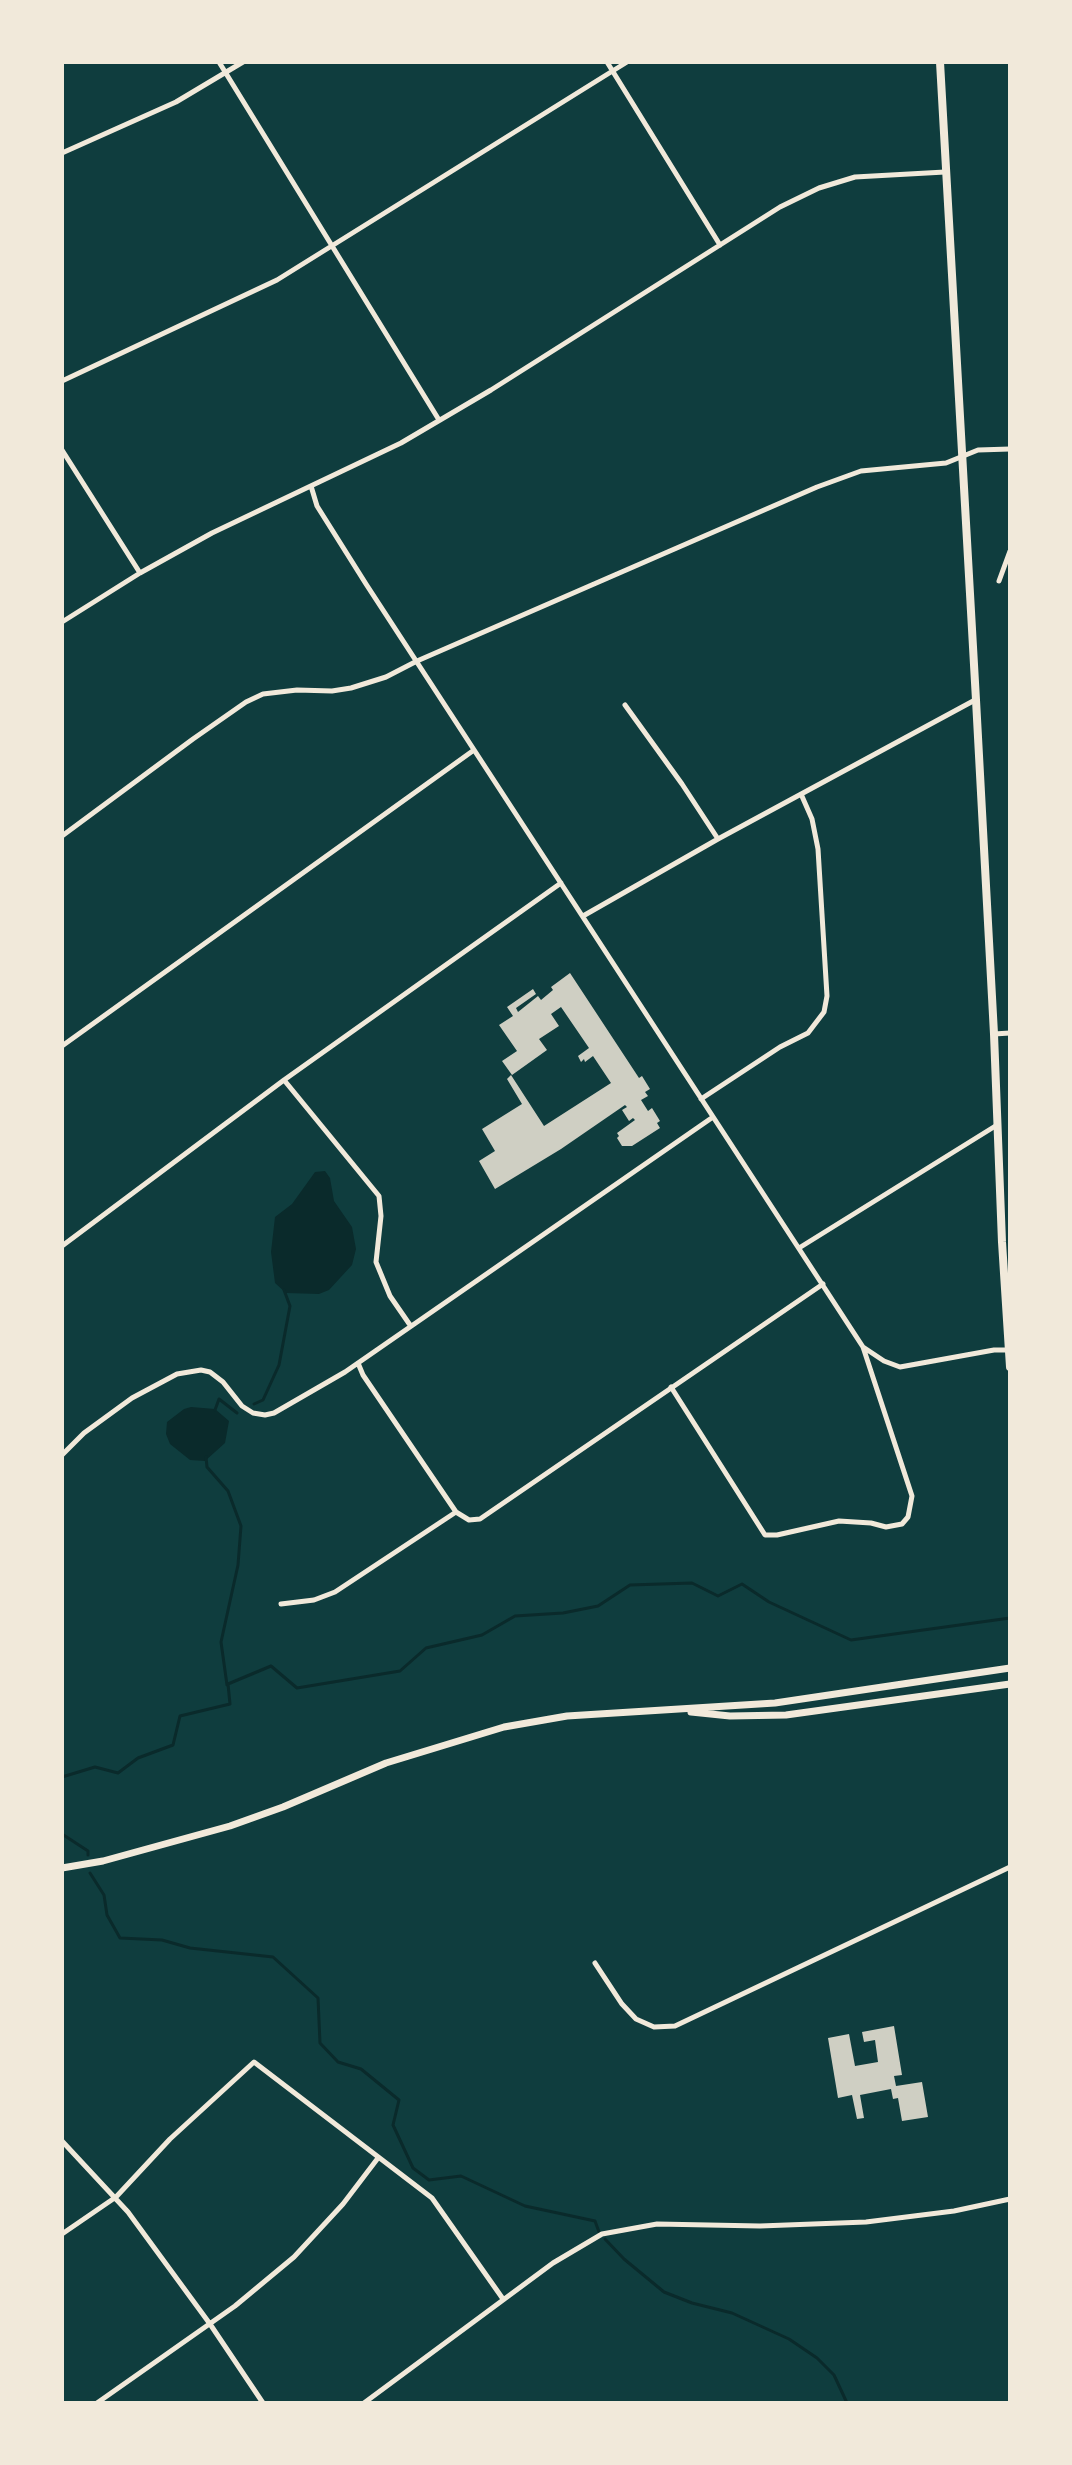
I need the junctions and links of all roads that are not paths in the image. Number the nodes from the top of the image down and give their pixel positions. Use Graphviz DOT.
graph roads {
  1 [pos="219,62"];
  2 [pos="243,62"];
  3 [pos="607,62"];
  4 [pos="627,62"];
  5 [pos="940,62"];
  6 [pos="612,71"];
  7 [pos="225,73"];
  8 [pos="62,153"];
  9 [pos="946,172"];
  10 [pos="720,245"];
  11 [pos="333,247"];
  12 [pos="62,381"];
  13 [pos="439,420"];
  14 [pos="1010,449"];
  15 [pos="62,450"];
  16 [pos="961,458"];
  17 [pos="311,486"];
  18 [pos="1010,551"];
  19 [pos="140,573"];
  20 [pos="999,581"];
  21 [pos="62,622"];
  22 [pos="417,661"];
  23 [pos="976,700"];
  24 [pos="625,705"];
  25 [pos="474,750"];
  26 [pos="801,794"];
  27 [pos="62,836"];
  28 [pos="718,839"];
  29 [pos="561,883"];
  30 [pos="583,916"];
  31 [pos="1010,1033"];
  32 [pos="994,1034"];
  33 [pos="62,1046"];
  34 [pos="284,1080"];
  35 [pos="701,1099"];
  36 [pos="713,1117"];
  37 [pos="998,1124"];
  38 [pos="62,1246"];
  39 [pos="799,1248"];
  40 [pos="823,1284"];
  41 [pos="410,1325"];
  42 [pos="863,1347"];
  43 [pos="1008,1350"];
  44 [pos="358,1363"];
  45 [pos="1010,1367"];
  46 [pos="671,1387"];
  47 [pos="62,1455"];
  48 [pos="456,1512"];
  49 [pos="281,1604"];
  50 [pos="1010,1668"];
  51 [pos="1010,1684"];
  52 [pos="681,1710"];
  53 [pos="1010,1867"];
  54 [pos="62,1868"];
  55 [pos="595,1963"];
  56 [pos="62,2141"];
  57 [pos="378,2158"];
  58 [pos="116,2197"];
  59 [pos="1010,2199"];
  60 [pos="62,2234"];
  61 [pos="503,2299"];
  62 [pos="210,2324"];
  63 [pos="97,2403"];
  64 [pos="263,2403"];
  65 [pos="364,2403"];
  1 -- 7 [label="street"];
  2 -- 7 [label="street"];
  3 -- 6 [label="street"];
  4 -- 6 [label="street"];
  5 -- 9 [label="main road"];
  6 -- 10 [label="street"];
  6 -- 11 [label="street"];
  7 -- 8 [label="street"];
  7 -- 11 [label="street"];
  9 -- 10 [label="street"];
  9 -- 16 [label="main road"];
  10 -- 13 [label="street"];
  11 -- 12 [label="street"];
  11 -- 13 [label="street"];
  13 -- 17 [label="street"];
  14 -- 16 [label="street"];
  15 -- 19 [label="street"];
  16 -- 22 [label="street"];
  16 -- 23 [label="main road"];
  17 -- 19 [label="street"];
  17 -- 22 [label="street"];
  18 -- 20 [label="street"];
  19 -- 21 [label="street"];
  22 -- 25 [label="street"];
  22 -- 27 [label="street"];
  23 -- 26 [label="street"];
  23 -- 32 [label="main road"];
  24 -- 28 [label="street"];
  25 -- 29 [label="street"];
  25 -- 33 [label="street"];
  26 -- 28 [label="street"];
  26 -- 35 [label="street"];
  28 -- 30 [label="street"];
  29 -- 30 [label="street"];
  29 -- 34 [label="street"];
  30 -- 35 [label="street"];
  31 -- 32 [label="street"];
  32 -- 37 [label="main road"];
  34 -- 38 [label="street"];
  34 -- 41 [label="street"];
  35 -- 36 [label="street"];
  36 -- 39 [label="street"];
  36 -- 41 [label="street"];
  37 -- 39 [label="street"];
  37 -- 43 [label="main road"];
  39 -- 40 [label="street"];
  40 -- 42 [label="street"];
  40 -- 46 [label="street"];
  41 -- 44 [label="street"];
  42 -- 43 [label="street"];
  42 -- 46 [label="street"];
  43 -- 45 [label="main road"];
  44 -- 47 [label="street"];
  44 -- 48 [label="street"];
  46 -- 48 [label="street"];
  48 -- 49 [label="street"];
  50 -- 52 [label="street"];
  51 -- 52 [label="street"];
  52 -- 54 [label="street"];
  53 -- 55 [label="street"];
  56 -- 58 [label="street"];
  57 -- 58 [label="street"];
  57 -- 61 [label="street"];
  57 -- 62 [label="street"];
  58 -- 60 [label="street"];
  58 -- 62 [label="street"];
  59 -- 61 [label="street"];
  61 -- 65 [label="street"];
  62 -- 63 [label="street"];
  62 -- 64 [label="street"];
}
